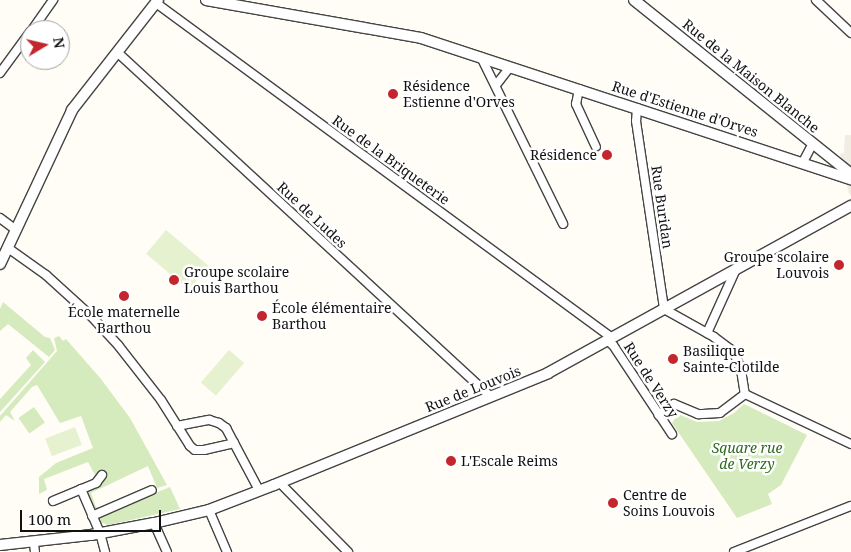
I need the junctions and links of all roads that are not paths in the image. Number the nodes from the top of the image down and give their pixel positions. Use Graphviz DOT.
graph roads {
  1 [pos="53,0"];
  2 [pos="206,0"];
  3 [pos="634,0"];
  4 [pos="816,0"];
  5 [pos="157,1"];
  6 [pos="39,20"];
  7 [pos="851,33"];
  8 [pos="20,46"];
  9 [pos="117,52"];
  10 [pos="481,57"];
  11 [pos="510,67"];
  12 [pos="0,73"];
  13 [pos="496,85"];
  14 [pos="579,89"];
  15 [pos="637,108"];
  16 [pos="813,143"];
  17 [pos="596,147"];
  18 [pos="802,162"];
  19 [pos="851,174"];
  20 [pos="851,179"];
  21 [pos="851,206"];
  22 [pos="0,218"];
  23 [pos="563,224"];
  24 [pos="16,230"];
  25 [pos="8,248"];
  26 [pos="0,264"];
  27 [pos="736,269"];
  28 [pos="664,309"];
  29 [pos="707,333"];
  30 [pos="610,339"];
  31 [pos="745,394"];
  32 [pos="490,396"];
  33 [pos="659,415"];
  34 [pos="177,426"];
  35 [pos="672,434"];
  36 [pos="234,443"];
  37 [pos="851,444"];
  38 [pos="102,475"];
  39 [pos="280,482"];
  40 [pos="81,489"];
  41 [pos="152,490"];
  42 [pos="259,490"];
  43 [pos="53,501"];
  44 [pos="851,506"];
  45 [pos="209,510"];
  46 [pos="92,516"];
  47 [pos="154,523"];
  48 [pos="100,533"];
  49 [pos="0,545"];
  50 [pos="35,547"];
  51 [pos="102,551"];
  52 [pos="167,552"];
  53 [pos="227,552"];
  54 [pos="348,552"];
  55 [pos="734,552"];
  1 -- 6 [label="street"];
  2 -- 10 [label="street, Rue d'Estienne d'Orves"];
  3 -- 16 [label="street, Rue de la Maison Blanche"];
  4 -- 7 [label="street"];
  5 -- 9 [label="street"];
  5 -- 30 [label="street, Rue de la Briqueterie"];
  8 -- 12 [label="street"];
  9 -- 24 [label="street"];
  9 -- 32 [label="street, Rue de Ludes"];
  10 -- 11 [label="street, Rue d'Estienne d'Orves"];
  10 -- 13 [label="street"];
  11 -- 13 [label="street"];
  11 -- 14 [label="street, Rue d'Estienne d'Orves"];
  13 -- 23 [label="street"];
  14 -- 15 [label="street, Rue d'Estienne d'Orves"];
  14 -- 17 [label="street"];
  15 -- 18 [label="street, Rue d'Estienne d'Orves"];
  15 -- 28 [label="street, Rue Buridan"];
  16 -- 18 [label="street"];
  16 -- 19 [label="street, Rue de la Maison Blanche"];
  18 -- 20 [label="street, Rue d'Estienne d'Orves"];
  21 -- 27 [label="street, Rue de Louvois"];
  22 -- 24 [label="street"];
  24 -- 25 [label="street"];
  25 -- 26 [label="street"];
  25 -- 34 [label="street"];
  27 -- 28 [label="street, Rue de Louvois"];
  27 -- 29 [label="street"];
  28 -- 29 [label="street"];
  28 -- 30 [label="street, Rue de Louvois"];
  29 -- 31 [label="street"];
  30 -- 32 [label="street, Rue de Louvois"];
  30 -- 33 [label="street, Rue de Verzy"];
  31 -- 33 [label="street"];
  31 -- 37 [label="street"];
  32 -- 39 [label="street, Rue de Louvois"];
  33 -- 35 [label="street, Rue de Verzy"];
  34 -- 36 [label="street"];
  34 -- 36 [label="street"];
  36 -- 42 [label="street"];
  38 -- 40 [label="street"];
  39 -- 42 [label="street, Rue de Louvois"];
  39 -- 54 [label="street"];
  40 -- 43 [label="street"];
  40 -- 46 [label="street"];
  41 -- 46 [label="street"];
  42 -- 45 [label="street, Rue de Louvois"];
  44 -- 55 [label="street"];
  45 -- 47 [label="street, Rue de Louvois"];
  45 -- 53 [label="street"];
  46 -- 48 [label="street"];
  47 -- 48 [label="street, Rue de Louvois"];
  47 -- 52 [label="street"];
  48 -- 50 [label="street, Rue de Louvois"];
  48 -- 51 [label="street"];
  49 -- 50 [label="street, Rue de Louvois"];
}
